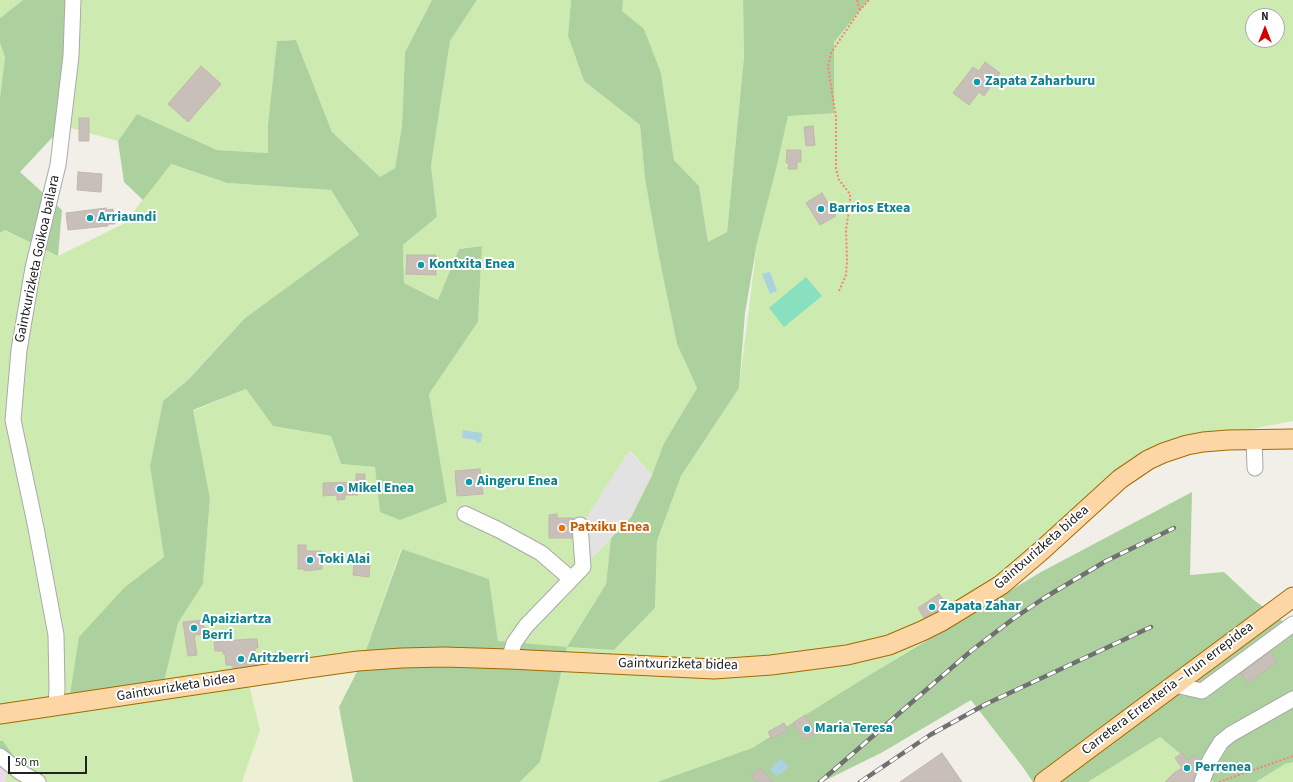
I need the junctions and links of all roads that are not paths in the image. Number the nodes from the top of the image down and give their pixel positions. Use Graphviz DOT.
graph roads {
  1 [pos="73,0"];
  2 [pos="1293,438"];
  3 [pos="1254,439"];
  4 [pos="1255,468"];
  5 [pos="465,514"];
  6 [pos="580,524"];
  7 [pos="571,579"];
  8 [pos="1293,597"];
  9 [pos="1293,624"];
  10 [pos="509,659"];
  11 [pos="1175,685"];
  12 [pos="1293,699"];
  13 [pos="56,706"];
  14 [pos="0,714"];
  15 [pos="0,756"];
  16 [pos="38,782"];
  17 [pos="1044,782"];
  18 [pos="1202,782"];
  1 -- 13 [label="street, Gaintxurizketa Goikoa bailara"];
  2 -- 3 [label="main road, Gaintxurizketa bidea"];
  3 -- 4 [label="street"];
  3 -- 10 [label="main road, Gaintxurizketa bidea"];
  5 -- 7 [label="street"];
  6 -- 7 [label="street"];
  7 -- 10 [label="street"];
  8 -- 11 [label="main road, Carretera Errenteria – Irun errepidea"];
  9 -- 11 [label="street"];
  10 -- 13 [label="main road, Gaintxurizketa bidea"];
  11 -- 17 [label="main road, Carretera Errenteria – Irun errepidea"];
  12 -- 18 [label="street"];
  13 -- 14 [label="main road, Gaintxurizketa bidea"];
  15 -- 16 [label="street"];
}
